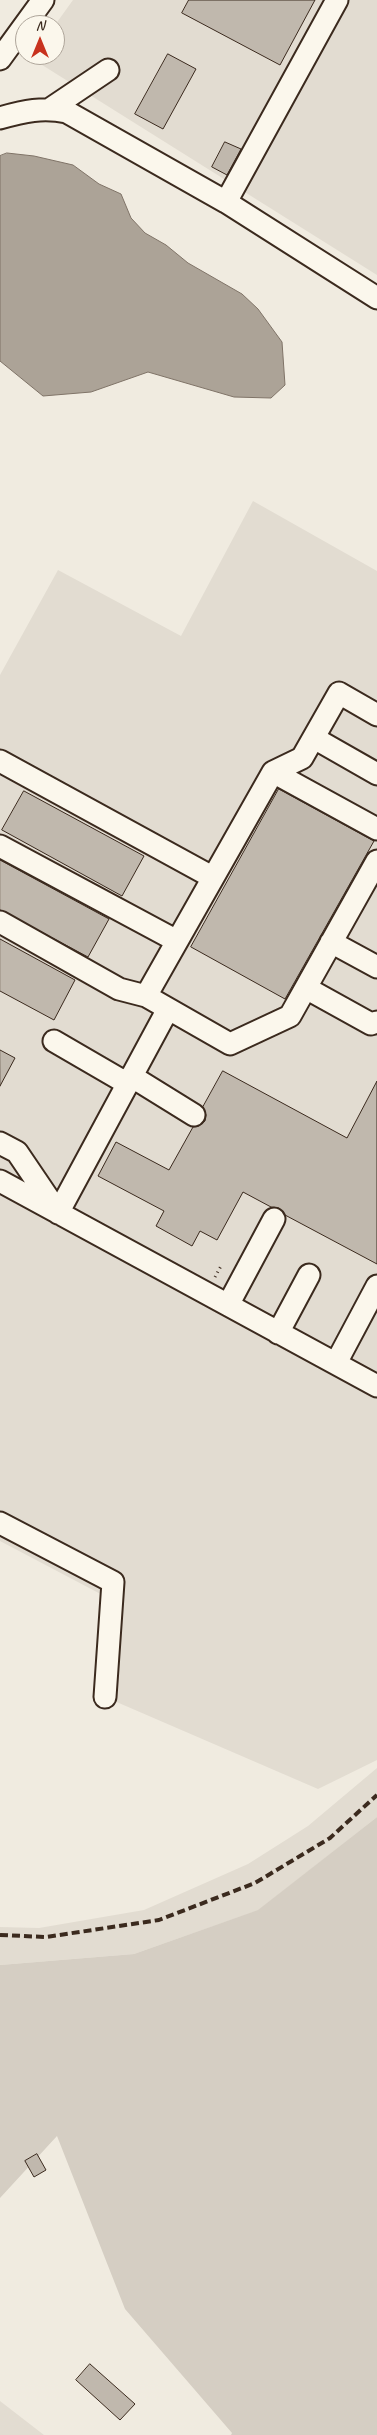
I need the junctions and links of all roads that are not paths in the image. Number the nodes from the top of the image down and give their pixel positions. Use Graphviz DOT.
graph roads {
  1 [pos="43,0"];
  2 [pos="337,0"];
  3 [pos="0,59"];
  4 [pos="108,70"];
  5 [pos="50,108"];
  6 [pos="0,118"];
  7 [pos="226,202"];
  8 [pos="377,298"];
  9 [pos="377,715"];
  10 [pos="314,738"];
  11 [pos="0,761"];
  12 [pos="273,772"];
  13 [pos="377,774"];
  14 [pos="377,829"];
  15 [pos="0,846"];
  16 [pos="377,861"];
  17 [pos="212,877"];
  18 [pos="0,922"];
  19 [pos="177,941"];
  20 [pos="331,942"];
  21 [pos="377,967"];
  22 [pos="306,988"];
  23 [pos="146,996"];
  24 [pos="168,1009"];
  25 [pos="377,1022"];
  26 [pos="54,1041"];
  27 [pos="129,1080"];
  28 [pos="194,1114"];
  29 [pos="0,1142"];
  30 [pos="0,1181"];
  31 [pos="58,1213"];
  32 [pos="274,1219"];
  33 [pos="309,1275"];
  34 [pos="377,1286"];
  35 [pos="228,1305"];
  36 [pos="278,1333"];
  37 [pos="336,1363"];
  38 [pos="377,1386"];
  39 [pos="0,1523"];
  40 [pos="104,1697"];
  1 -- 3 [label="street"];
  2 -- 7 [label="street"];
  4 -- 5 [label="street"];
  5 -- 6 [label="street"];
  5 -- 7 [label="street"];
  7 -- 8 [label="street"];
  9 -- 10 [label="street"];
  10 -- 12 [label="street"];
  10 -- 13 [label="street"];
  11 -- 17 [label="street"];
  12 -- 14 [label="street"];
  12 -- 17 [label="street"];
  15 -- 19 [label="street"];
  16 -- 20 [label="street"];
  17 -- 19 [label="street"];
  18 -- 23 [label="street"];
  19 -- 23 [label="street"];
  20 -- 21 [label="street"];
  20 -- 22 [label="street"];
  22 -- 24 [label="street"];
  22 -- 25 [label="street"];
  23 -- 24 [label="street"];
  24 -- 27 [label="street"];
  26 -- 27 [label="street"];
  27 -- 28 [label="street"];
  27 -- 31 [label="street"];
  29 -- 31 [label="street"];
  30 -- 31 [label="street"];
  31 -- 35 [label="street"];
  32 -- 35 [label="street"];
  33 -- 36 [label="street"];
  34 -- 37 [label="street"];
  35 -- 36 [label="street"];
  36 -- 37 [label="street"];
  37 -- 38 [label="street"];
  39 -- 40 [label="street"];
}
